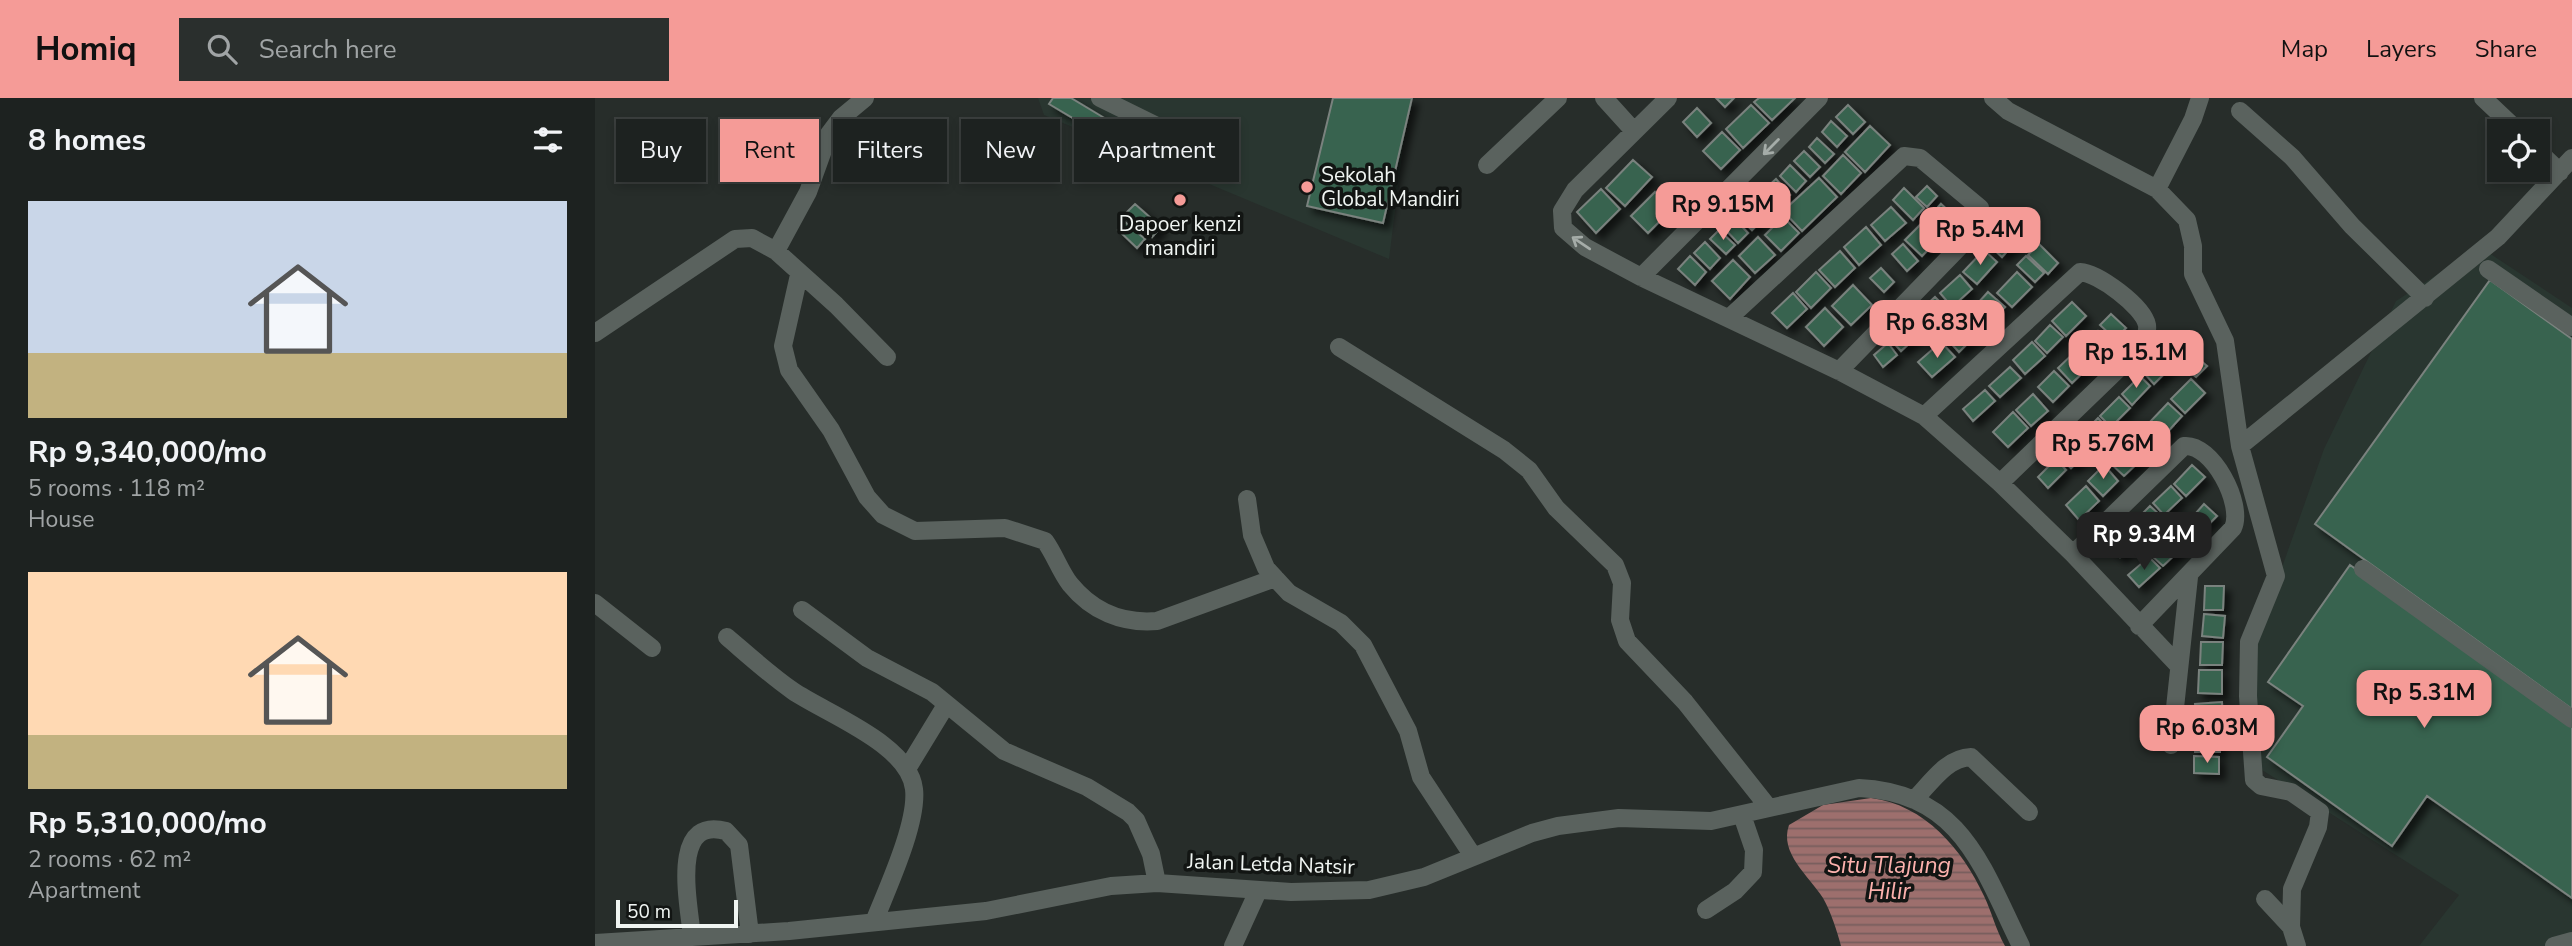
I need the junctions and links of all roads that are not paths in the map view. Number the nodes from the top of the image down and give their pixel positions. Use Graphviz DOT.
graph roads {
  1 [pos="865,98"];
  2 [pos="1100,98"];
  3 [pos="1558,98"];
  4 [pos="1604,98"];
  5 [pos="1668,98"];
  6 [pos="1819,98"];
  7 [pos="1993,98"];
  8 [pos="2200,98"];
  9 [pos="2483,98"];
  10 [pos="2240,111"];
  11 [pos="1143,119"];
  12 [pos="2505,119"];
  13 [pos="1633,131"];
  14 [pos="2550,157"];
  15 [pos="1487,165"];
  16 [pos="2566,165"];
  17 [pos="2157,189"];
  18 [pos="776,251"];
  19 [pos="2489,269"];
  20 [pos="799,275"];
  21 [pos="1641,276"];
  22 [pos="2425,298"];
  23 [pos="1729,318"];
  24 [pos="2572,327"];
  25 [pos="595,333"];
  26 [pos="1339,347"];
  27 [pos="887,357"];
  28 [pos="1839,370"];
  29 [pos="1924,416"];
  30 [pos="2240,446"];
  31 [pos="2000,483"];
  32 [pos="1247,499"];
  33 [pos="2073,554"];
  34 [pos="2363,569"];
  35 [pos="2189,577"];
  36 [pos="1275,578"];
  37 [pos="595,603"];
  38 [pos="802,610"];
  39 [pos="2139,625"];
  40 [pos="726,637"];
  41 [pos="652,648"];
  42 [pos="2178,665"];
  43 [pos="946,705"];
  44 [pos="2572,719"];
  45 [pos="2171,745"];
  46 [pos="907,769"];
  47 [pos="1915,800"];
  48 [pos="1769,808"];
  49 [pos="2029,812"];
  50 [pos="1742,815"];
  51 [pos="1473,856"];
  52 [pos="1157,883"];
  53 [pos="1258,891"];
  54 [pos="2265,899"];
  55 [pos="1706,910"];
  56 [pos="874,922"];
  57 [pos="2291,927"];
  58 [pos="750,934"];
  59 [pos="692,938"];
  60 [pos="793,939"];
  61 [pos="2572,941"];
  62 [pos="595,943"];
  63 [pos="1233,946"];
  64 [pos="2021,946"];
  65 [pos="2297,946"];
  66 [pos="2554,946"];
  1 -- 18 [label="street"];
  2 -- 11 [label="street"];
  3 -- 15 [label="street"];
  4 -- 13 [label="street"];
  5 -- 13 [label="street"];
  6 -- 21 [label="street, one-way"];
  7 -- 17 [label="street"];
  8 -- 17 [label="street"];
  9 -- 12 [label="street"];
  10 -- 22 [label="street"];
  21 -- 13 [label="street, one-way"];
  14 -- 16 [label="street"];
  16 -- 22 [label="street"];
  17 -- 30 [label="street"];
  18 -- 20 [label="street"];
  18 -- 25 [label="street"];
  19 -- 24 [label="street"];
  20 -- 27 [label="street"];
  20 -- 36 [label="street"];
  21 -- 23 [label="street"];
  22 -- 30 [label="street"];
  23 -- 28 [label="street"];
  23 -- 28 [label="street"];
  26 -- 48 [label="street"];
  28 -- 29 [label="street"];
  29 -- 31 [label="street"];
  29 -- 31 [label="street"];
  30 -- 57 [label="street"];
  31 -- 33 [label="street"];
  32 -- 36 [label="street"];
  33 -- 35 [label="street"];
  33 -- 39 [label="street"];
  34 -- 44 [label="street"];
  35 -- 39 [label="street"];
  35 -- 42 [label="street"];
  36 -- 51 [label="street"];
  37 -- 41 [label="street"];
  38 -- 43 [label="street"];
  39 -- 42 [label="street"];
  40 -- 46 [label="street"];
  42 -- 45 [label="street"];
  43 -- 46 [label="street"];
  43 -- 52 [label="street"];
  46 -- 56 [label="street"];
  47 -- 48 [label="street, Jalan Letda Natsir"];
  47 -- 49 [label="street"];
  47 -- 64 [label="street, Jalan Letda Natsir"];
  48 -- 50 [label="street, Jalan Letda Natsir"];
  50 -- 51 [label="street, Jalan Letda Natsir"];
  50 -- 55 [label="street"];
  51 -- 53 [label="street, Jalan Letda Natsir"];
  52 -- 53 [label="street, Jalan Letda Natsir"];
  52 -- 56 [label="street, Jalan Letda Natsir"];
  53 -- 63 [label="street"];
  54 -- 57 [label="street"];
  56 -- 60 [label="street, Jalan Letda Natsir"];
  57 -- 65 [label="street"];
  58 -- 59 [label="street, Jalan Letda Natsir"];
  58 -- 59 [label="street"];
  58 -- 60 [label="street, Jalan Letda Natsir"];
  59 -- 62 [label="street, Jalan Letda Natsir"];
  61 -- 66 [label="street"];
}
